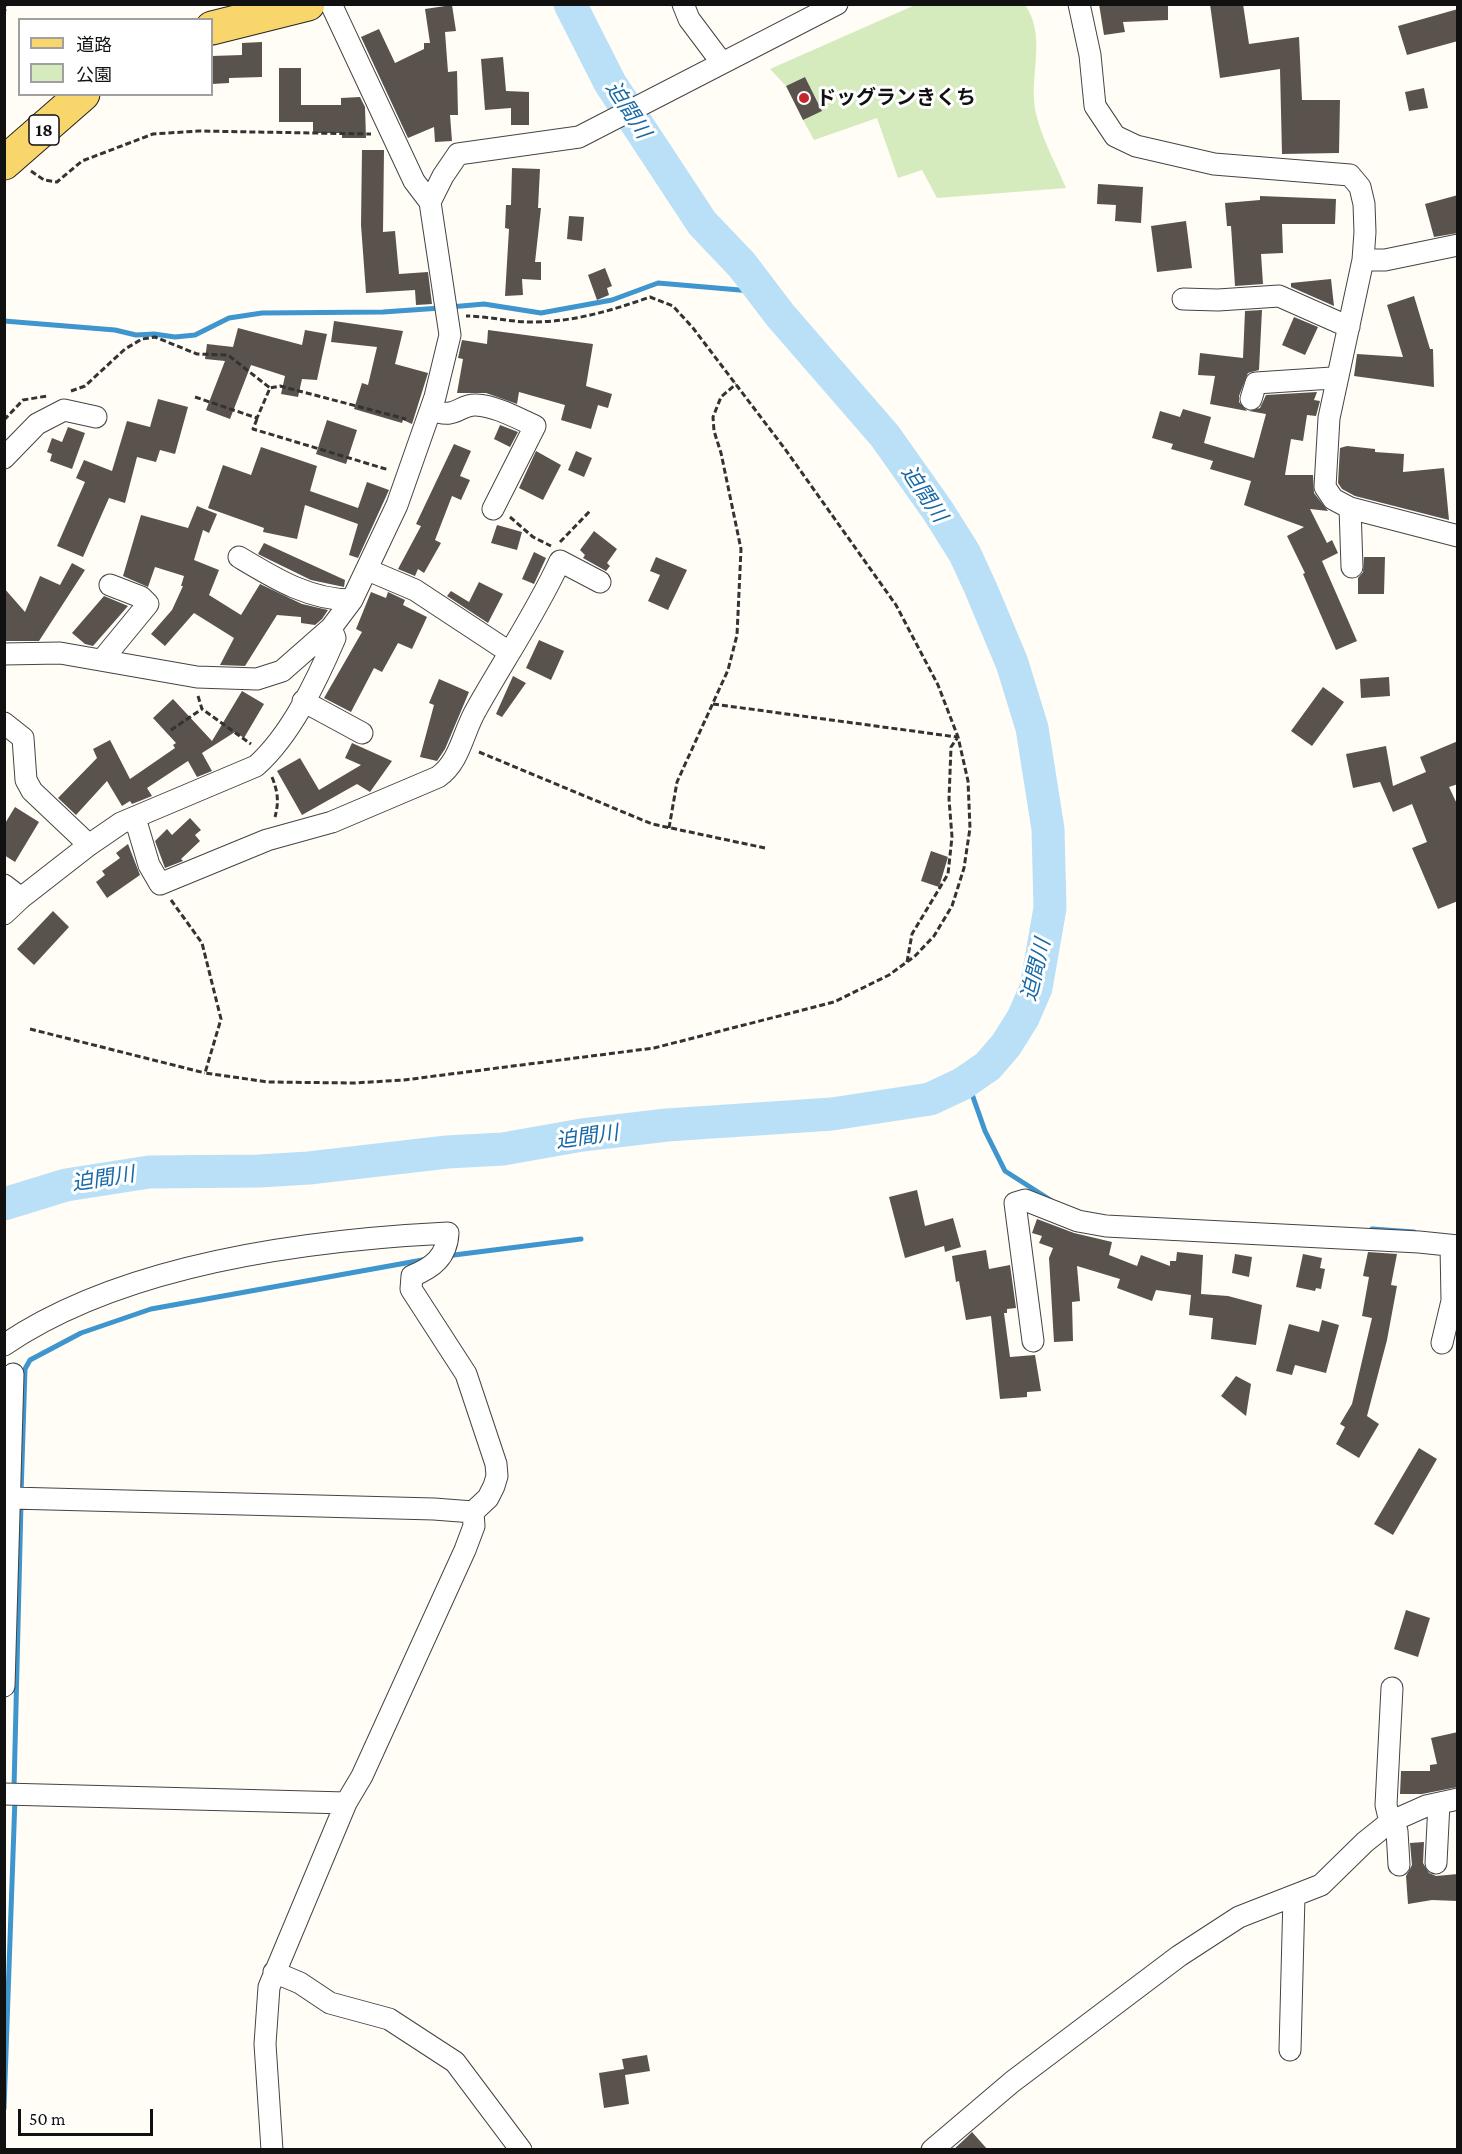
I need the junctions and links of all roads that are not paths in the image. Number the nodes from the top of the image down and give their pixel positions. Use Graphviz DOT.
graph roads {
  1 [pos="308,4"];
  2 [pos="331,4"];
  3 [pos="683,4"];
  4 [pos="837,4"];
  5 [pos="1079,4"];
  6 [pos="213,28"];
  7 [pos="722,63"];
  8 [pos="81,96"];
  9 [pos="9,160"];
  10 [pos="430,202"];
  11 [pos="1458,245"];
  12 [pos="1363,260"];
  13 [pos="1183,299"];
  14 [pos="1349,327"];
  15 [pos="1338,381"];
  16 [pos="1251,399"];
  17 [pos="428,416"];
  18 [pos="96,417"];
  19 [pos="4,458"];
  20 [pos="1350,508"];
  21 [pos="494,509"];
  22 [pos="1458,536"];
  23 [pos="238,557"];
  24 [pos="1352,567"];
  25 [pos="368,570"];
  26 [pos="600,582"];
  27 [pos="110,585"];
  28 [pos="352,600"];
  29 [pos="331,628"];
  30 [pos="509,652"];
  31 [pos="6,656"];
  32 [pos="102,660"];
  33 [pos="303,701"];
  34 [pos="4,723"];
  35 [pos="362,733"];
  36 [pos="135,818"];
  37 [pos="88,845"];
  38 [pos="13,891"];
  39 [pos="4,914"];
  40 [pos="1454,1246"];
  41 [pos="1033,1341"];
  42 [pos="1442,1343"];
  43 [pos="4,1345"];
  44 [pos="13,1374"];
  45 [pos="10,1498"];
  46 [pos="473,1512"];
  47 [pos="4,1686"];
  48 [pos="1392,1688"];
  49 [pos="4,1794"];
  50 [pos="1448,1801"];
  51 [pos="346,1803"];
  52 [pos="1390,1822"];
  53 [pos="1436,1863"];
  54 [pos="1399,1865"];
  55 [pos="1294,1896"];
  56 [pos="274,1972"];
  57 [pos="1290,2050"];
  58 [pos="272,2150"];
  59 [pos="521,2150"];
  60 [pos="932,2150"];
  1 -- 6 [label="main road"];
  2 -- 10 [label="street"];
  3 -- 7 [label="street"];
  4 -- 7 [label="street"];
  5 -- 12 [label="street"];
  7 -- 10 [label="street"];
  8 -- 9 [label="main road, 18"];
  10 -- 17 [label="street"];
  11 -- 12 [label="street"];
  12 -- 14 [label="street"];
  13 -- 14 [label="street"];
  14 -- 15 [label="street"];
  15 -- 16 [label="street"];
  15 -- 20 [label="street"];
  17 -- 21 [label="street"];
  17 -- 25 [label="street"];
  18 -- 19 [label="street"];
  20 -- 22 [label="street"];
  20 -- 24 [label="street"];
  23 -- 28 [label="street"];
  25 -- 28 [label="street"];
  25 -- 30 [label="street"];
  26 -- 30 [label="street"];
  27 -- 32 [label="street"];
  28 -- 29 [label="street"];
  29 -- 32 [label="street"];
  29 -- 33 [label="street"];
  30 -- 36 [label="street"];
  31 -- 32 [label="street"];
  33 -- 35 [label="street"];
  33 -- 36 [label="street"];
  34 -- 37 [label="street"];
  36 -- 37 [label="street"];
  37 -- 38 [label="street"];
  38 -- 39 [label="street"];
  40 -- 41 [label="street"];
  40 -- 42 [label="street"];
  43 -- 46 [label="street"];
  44 -- 45 [label="street"];
  45 -- 46 [label="street"];
  45 -- 47 [label="street"];
  46 -- 51 [label="street"];
  48 -- 52 [label="street"];
  49 -- 51 [label="street"];
  50 -- 52 [label="street"];
  50 -- 53 [label="street"];
  51 -- 56 [label="street"];
  52 -- 54 [label="street"];
  52 -- 55 [label="street"];
  55 -- 57 [label="street"];
  55 -- 60 [label="street"];
  56 -- 58 [label="street"];
  56 -- 59 [label="street"];
}
